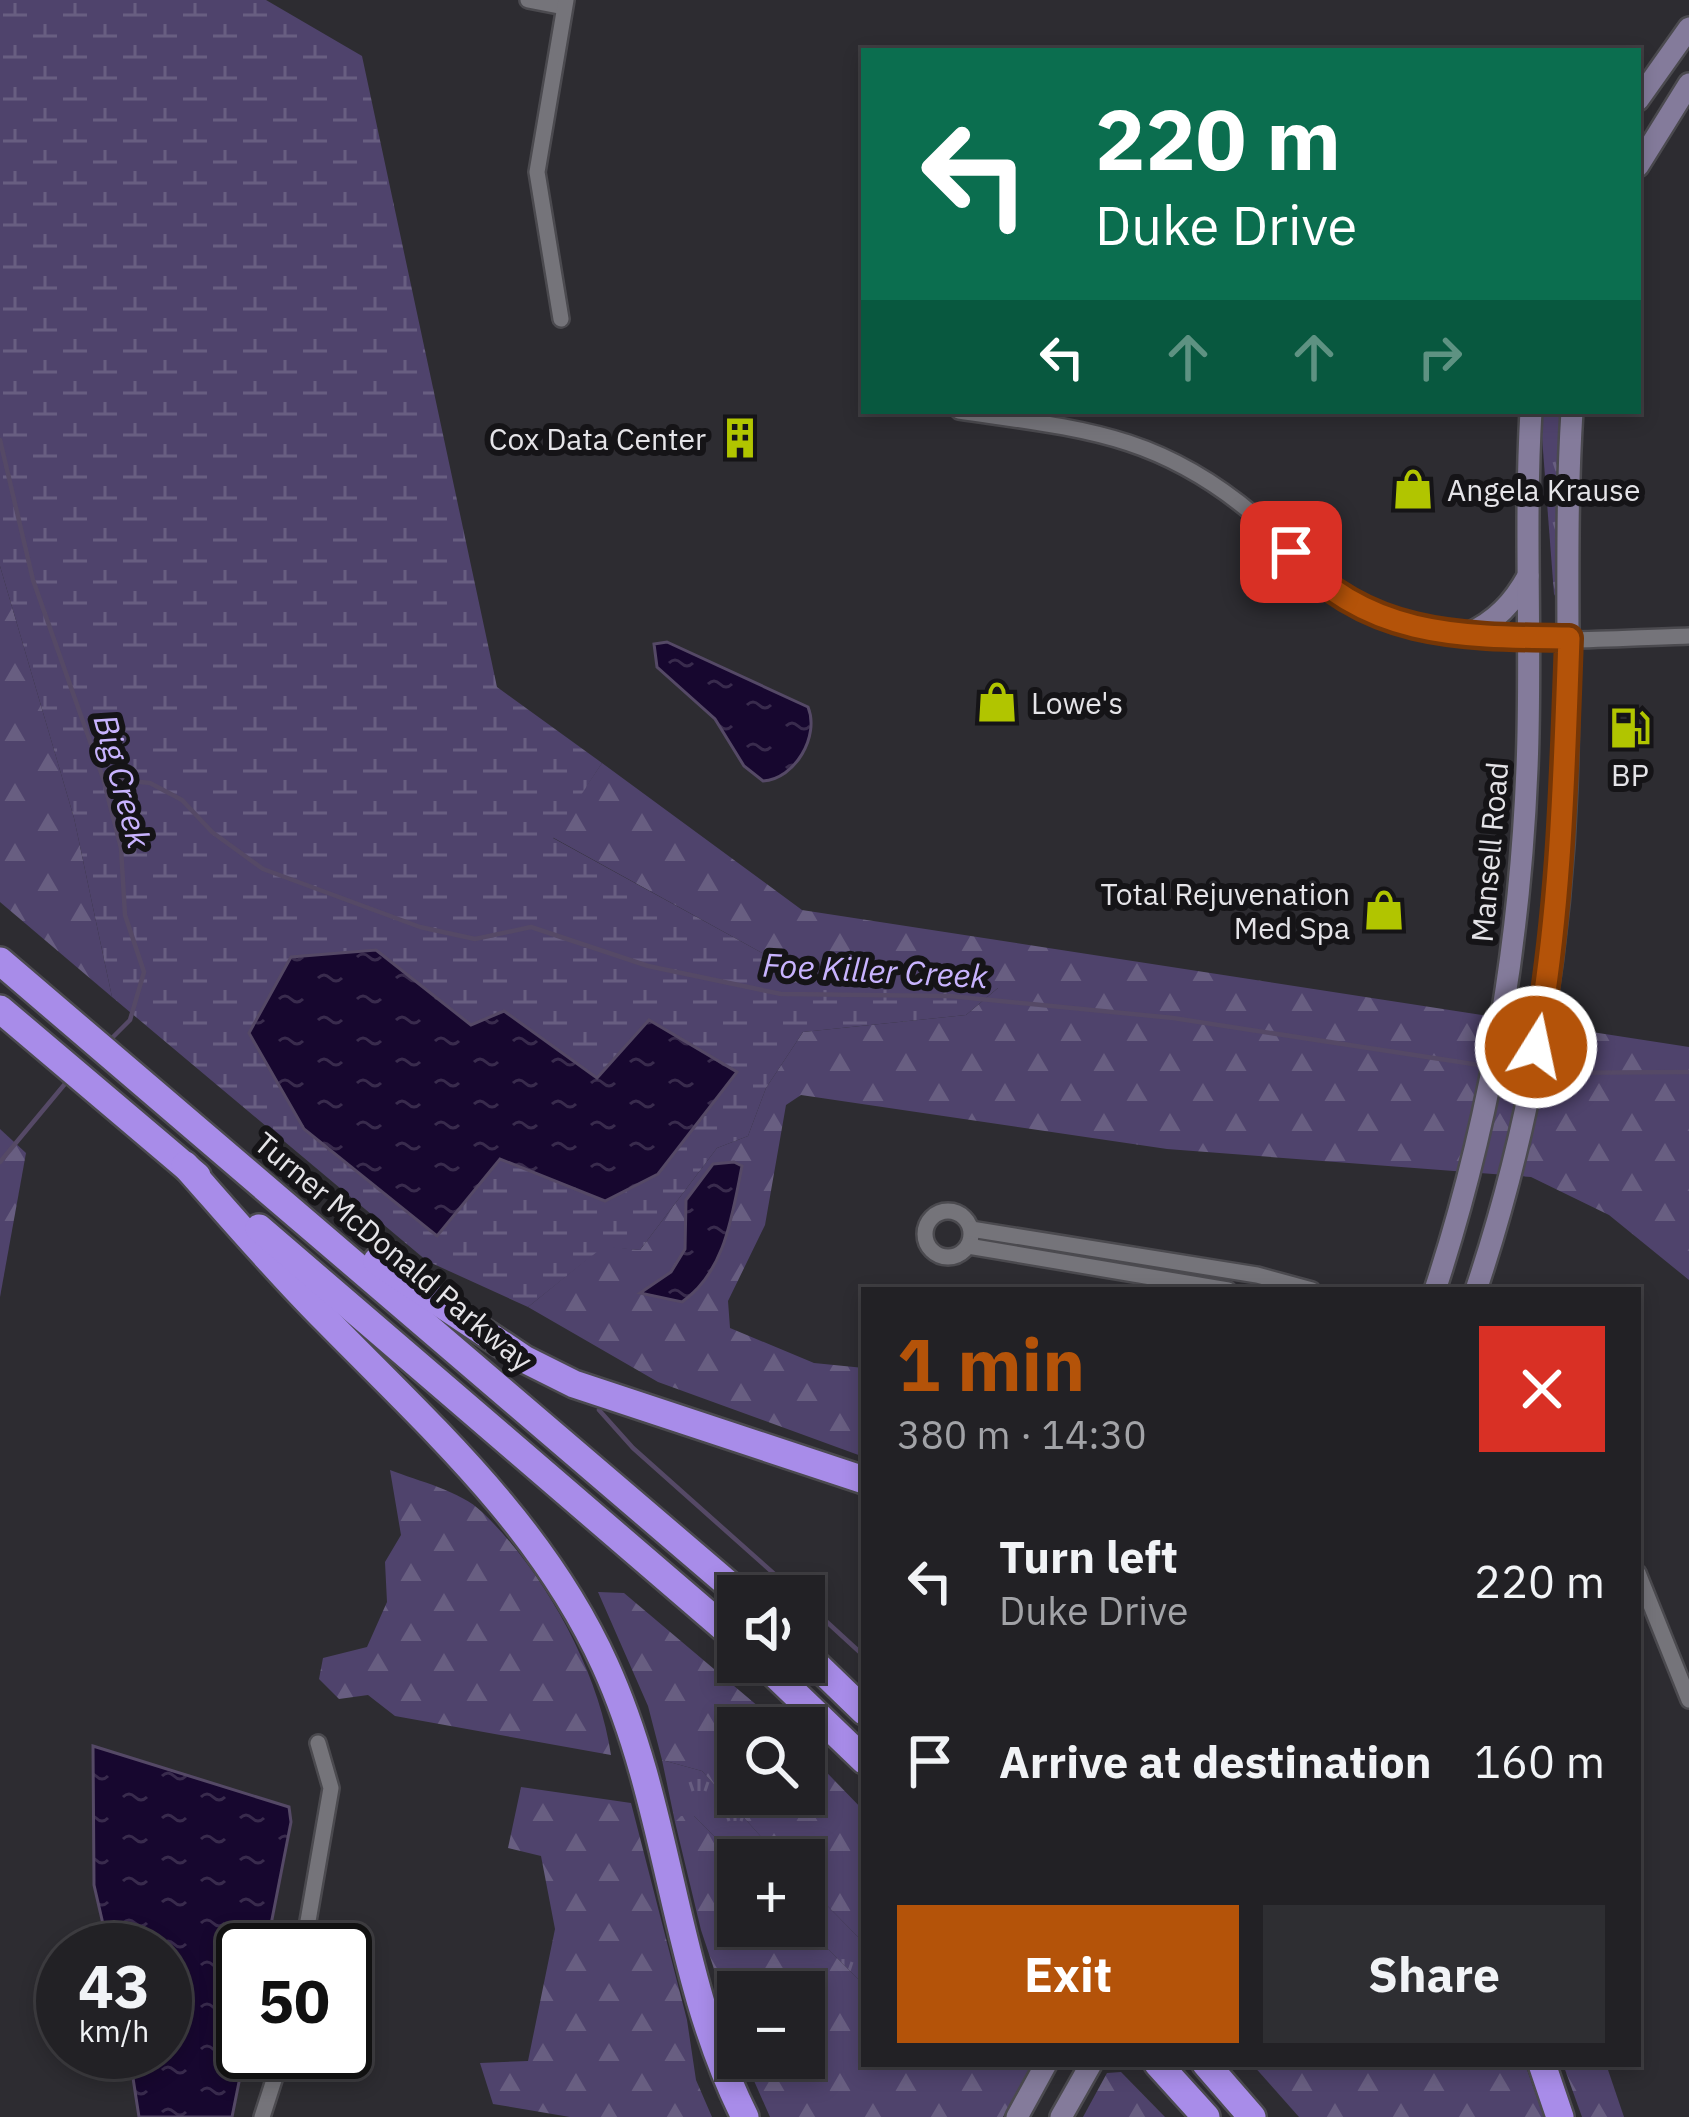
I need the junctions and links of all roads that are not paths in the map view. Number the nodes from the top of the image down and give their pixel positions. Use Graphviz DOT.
graph roads {
  1 [pos="528,0"];
  2 [pos="565,3"];
  3 [pos="1689,28"];
  4 [pos="1689,83"];
  5 [pos="1641,96"];
  6 [pos="1641,161"];
  7 [pos="561,319"];
  8 [pos="976,414"];
  9 [pos="1531,414"];
  10 [pos="1572,414"];
  11 [pos="1529,575"];
  12 [pos="1468,634"];
  13 [pos="1689,636"];
  14 [pos="1529,638"];
  15 [pos="1569,638"];
  16 [pos="0,961"];
  17 [pos="0,1009"];
  18 [pos="185,1165"];
  19 [pos="278,1196"];
  20 [pos="1478,1284"];
  21 [pos="1213,1287"];
  22 [pos="1301,1287"];
  23 [pos="1432,1287"];
  24 [pos="861,1479"];
  25 [pos="718,1575"];
  26 [pos="1641,1580"];
  27 [pos="717,1622"];
  28 [pos="825,1673"];
  29 [pos="784,1683"];
  30 [pos="1689,1700"];
  31 [pos="861,1708"];
  32 [pos="318,1743"];
  33 [pos="861,1757"];
  34 [pos="307,1923"];
  35 [pos="1044,2067"];
  36 [pos="1088,2067"];
  37 [pos="1209,2067"];
  38 [pos="1542,2067"];
  39 [pos="1164,2071"];
  40 [pos="275,2079"];
  41 [pos="267,2117"];
  42 [pos="745,2117"];
  43 [pos="1017,2117"];
  44 [pos="1061,2117"];
  45 [pos="1206,2117"];
  46 [pos="1252,2117"];
  47 [pos="1560,2117"];
  1 -- 2 [label="street"];
  2 -- 7 [label="street"];
  3 -- 5 [label="main road"];
  4 -- 6 [label="main road"];
  8 -- 12 [label="street"];
  9 -- 11 [label="main road, Mansell Road"];
  10 -- 15 [label="main road"];
  11 -- 12 [label="main road"];
  11 -- 14 [label="main road, Mansell Road"];
  12 -- 14 [label="street"];
  13 -- 15 [label="street"];
  14 -- 15 [label="street"];
  14 -- 23 [label="main road, Mansell Road"];
  15 -- 20 [label="main road"];
  16 -- 19 [label="highway, Turner McDonald Parkway"];
  17 -- 18 [label="highway"];
  18 -- 27 [label="highway"];
  18 -- 42 [label="highway"];
  19 -- 24 [label="highway"];
  19 -- 25 [label="highway, Turner McDonald Parkway"];
  21 -- 22 [label="street"];
  26 -- 30 [label="street"];
  28 -- 31 [label="highway"];
  29 -- 33 [label="highway"];
  32 -- 34 [label="street"];
  35 -- 43 [label="main road"];
  36 -- 44 [label="main road"];
  37 -- 46 [label="highway"];
  38 -- 47 [label="highway"];
  39 -- 45 [label="highway"];
  40 -- 41 [label="street"];
}
